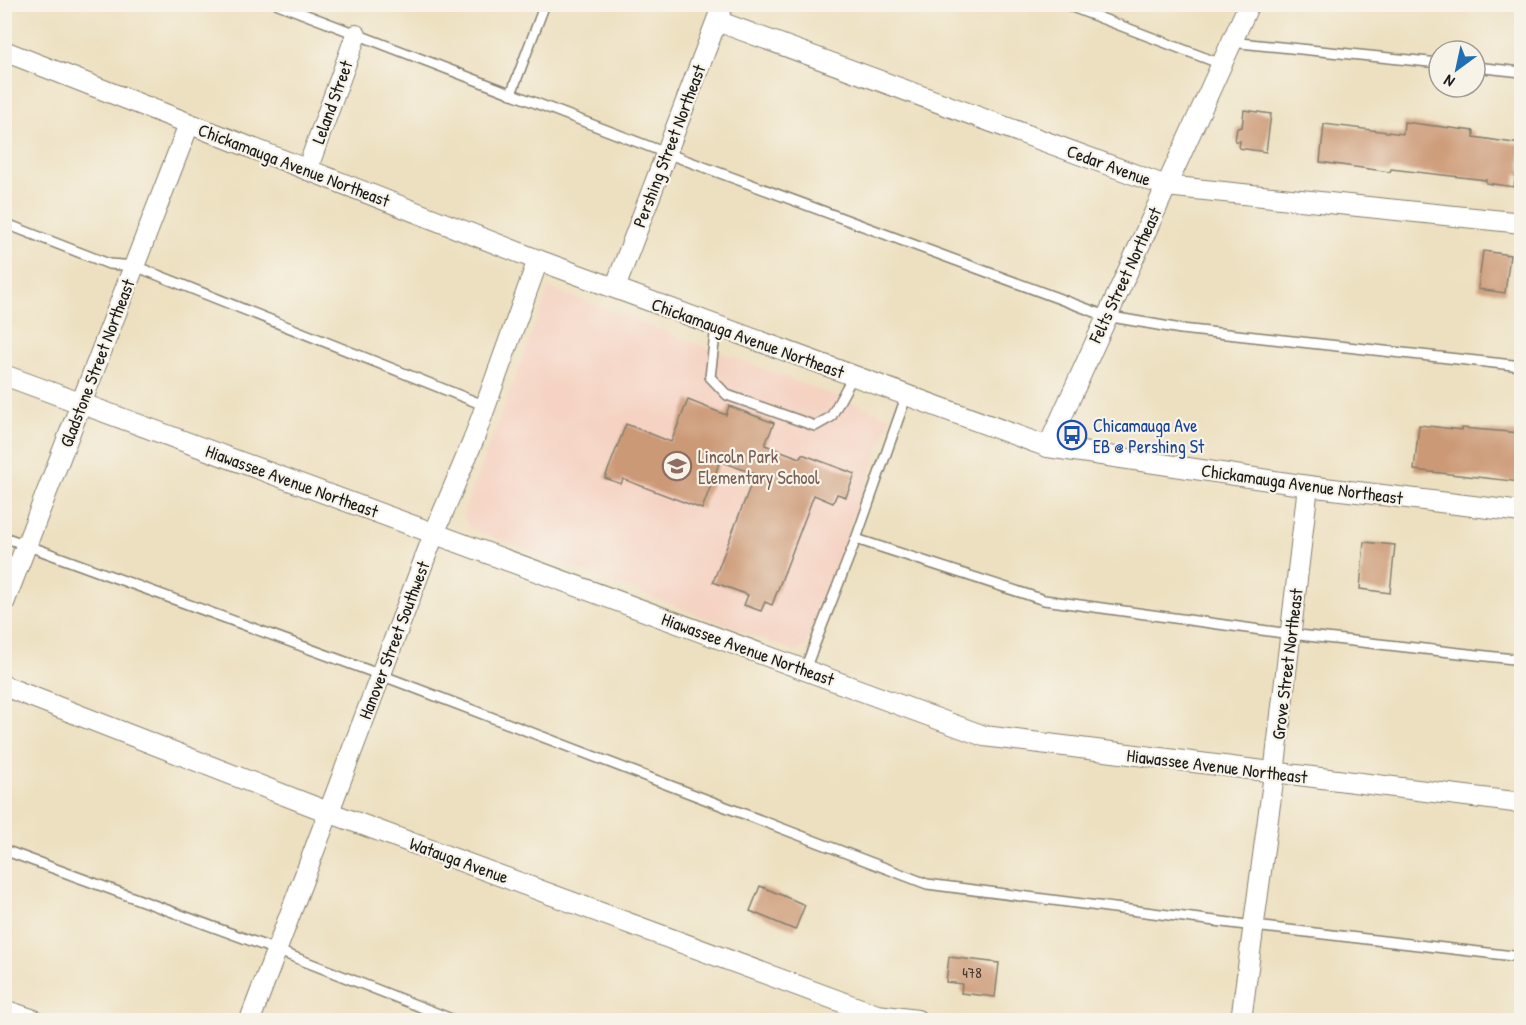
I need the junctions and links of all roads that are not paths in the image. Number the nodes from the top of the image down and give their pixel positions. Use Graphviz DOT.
graph roads {
  1 [pos="278,4"];
  2 [pos="545,4"];
  3 [pos="1065,4"];
  4 [pos="1249,4"];
  5 [pos="720,13"];
  6 [pos="356,35"];
  7 [pos="1230,42"];
  8 [pos="4,51"];
  9 [pos="1427,62"];
  10 [pos="1221,64"];
  11 [pos="1487,68"];
  12 [pos="1521,72"];
  13 [pos="511,94"];
  14 [pos="189,124"];
  15 [pos="666,153"];
  16 [pos="307,170"];
  17 [pos="1166,186"];
  18 [pos="4,223"];
  19 [pos="1521,223"];
  20 [pos="538,260"];
  21 [pos="135,266"];
  22 [pos="615,288"];
  23 [pos="1106,316"];
  24 [pos="716,326"];
  25 [pos="1521,366"];
  26 [pos="4,375"];
  27 [pos="853,376"];
  28 [pos="906,397"];
  29 [pos="81,403"];
  30 [pos="486,406"];
  31 [pos="1047,447"];
  32 [pos="1308,486"];
  33 [pos="1521,512"];
  34 [pos="434,534"];
  35 [pos="4,537"];
  36 [pos="856,539"];
  37 [pos="27,545"];
  38 [pos="4,603"];
  39 [pos="1290,634"];
  40 [pos="1521,660"];
  41 [pos="805,669"];
  42 [pos="381,675"];
  43 [pos="4,686"];
  44 [pos="1274,774"];
  45 [pos="1521,803"];
  46 [pos="328,812"];
  47 [pos="4,850"];
  48 [pos="1254,926"];
  49 [pos="276,950"];
  50 [pos="1521,957"];
  51 [pos="4,1010"];
  52 [pos="876,1018"];
  53 [pos="34,1020"];
  54 [pos="250,1020"];
  55 [pos="454,1020"];
  56 [pos="917,1020"];
  57 [pos="1241,1020"];
  1 -- 6 [label="lane"];
  2 -- 13 [label="lane"];
  3 -- 10 [label="lane"];
  4 -- 7 [label="street, Felts Street Northeast"];
  5 -- 15 [label="street, Pershing Street Northeast"];
  5 -- 17 [label="street, Cedar Avenue"];
  6 -- 13 [label="lane"];
  6 -- 16 [label="street, Leland Street"];
  7 -- 9 [label="lane"];
  7 -- 10 [label="street, Felts Street Northeast"];
  8 -- 14 [label="street, Chickamauga Avenue Northeast"];
  10 -- 17 [label="street, Felts Street Northeast"];
  11 -- 12 [label="lane"];
  13 -- 15 [label="lane"];
  14 -- 16 [label="street, Chickamauga Avenue Northeast"];
  14 -- 21 [label="street, Gladstone Street Northeast"];
  15 -- 22 [label="street, Pershing Street Northeast"];
  15 -- 23 [label="lane"];
  16 -- 20 [label="street, Chickamauga Avenue Northeast"];
  17 -- 19 [label="street, Cedar Avenue"];
  17 -- 23 [label="street, Felts Street Northeast"];
  18 -- 21 [label="lane"];
  20 -- 22 [label="street, Chickamauga Avenue Northeast"];
  20 -- 30 [label="street, Hanover Street Southwest"];
  21 -- 29 [label="street, Gladstone Street Northeast"];
  21 -- 30 [label="lane"];
  22 -- 24 [label="street, Chickamauga Avenue Northeast"];
  23 -- 25 [label="lane"];
  23 -- 31 [label="street, Felts Street Northeast"];
  24 -- 27 [label="street, Chickamauga Avenue Northeast"];
  24 -- 27 [label="lane"];
  26 -- 29 [label="street, Hiawassee Avenue Northeast"];
  27 -- 28 [label="street, Chickamauga Avenue Northeast"];
  28 -- 31 [label="street, Chickamauga Avenue Northeast"];
  28 -- 36 [label="lane"];
  29 -- 34 [label="street, Hiawassee Avenue Northeast"];
  29 -- 37 [label="street, Gladstone Street Northeast"];
  30 -- 34 [label="street, Hanover Street Southwest"];
  31 -- 32 [label="street, Chickamauga Avenue Northeast"];
  32 -- 33 [label="street, Chickamauga Avenue Northeast"];
  32 -- 39 [label="street, Grove Street Northeast"];
  34 -- 41 [label="street, Hiawassee Avenue Northeast"];
  34 -- 42 [label="street, Hanover Street Southwest"];
  35 -- 37 [label="lane"];
  36 -- 39 [label="lane"];
  36 -- 41 [label="lane"];
  37 -- 38 [label="street, Gladstone Street Northeast"];
  37 -- 42 [label="lane"];
  39 -- 40 [label="lane"];
  39 -- 44 [label="street, Grove Street Northeast"];
  41 -- 44 [label="street, Hiawassee Avenue Northeast"];
  42 -- 46 [label="street, Hanover Street Southwest"];
  42 -- 48 [label="lane"];
  43 -- 46 [label="street, Watauga Avenue"];
  44 -- 45 [label="street, Hiawassee Avenue Northeast"];
  44 -- 48 [label="street, Grove Street Northeast"];
  46 -- 49 [label="street, Hanover Street Southwest"];
  46 -- 52 [label="street, Watauga Avenue"];
  47 -- 49 [label="lane"];
  48 -- 50 [label="lane"];
  48 -- 57 [label="street, Grove Street Northeast"];
  49 -- 54 [label="street, Hanover Street Southwest"];
  49 -- 55 [label="lane"];
  51 -- 53 [label="street"];
  52 -- 56 [label="street, Watauga Avenue"];
}
